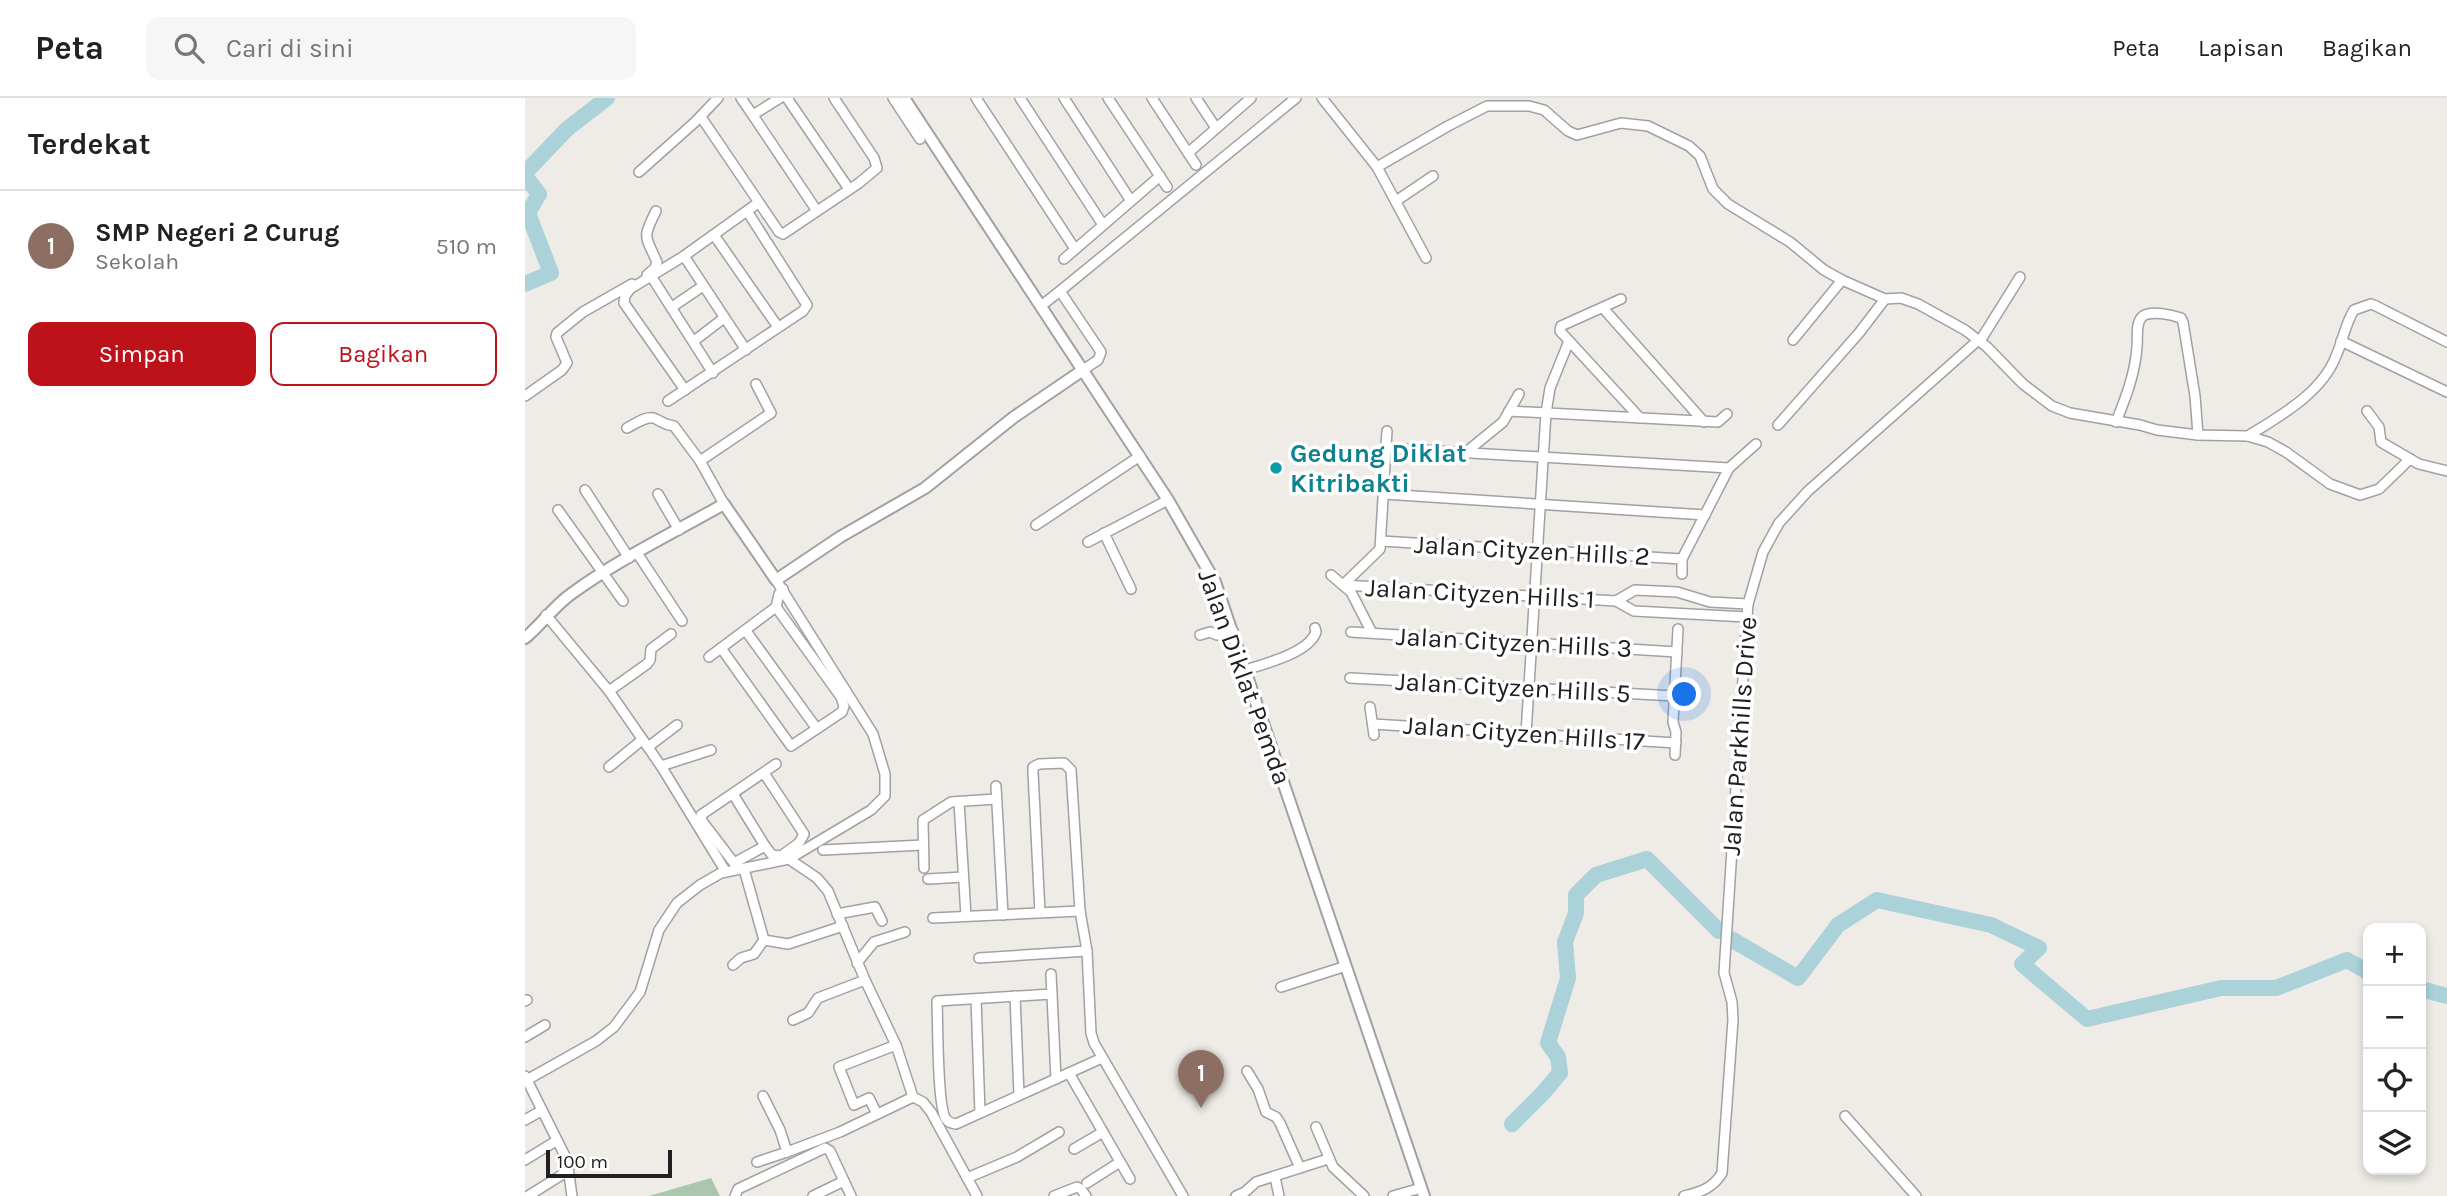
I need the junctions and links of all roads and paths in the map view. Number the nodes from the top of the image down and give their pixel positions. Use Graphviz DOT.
graph roads {
  1 [pos="717,98"];
  2 [pos="741,98"];
  3 [pos="780,98"];
  4 [pos="787,98"];
  5 [pos="834,98"];
  6 [pos="893,98"];
  7 [pos="904,98"];
  8 [pos="976,98"];
  9 [pos="1020,98"];
  10 [pos="1064,98"];
  11 [pos="1108,98"];
  12 [pos="1152,98"];
  13 [pos="1196,98"];
  14 [pos="1296,98"];
  15 [pos="1322,98"];
  16 [pos="1534,98"];
  17 [pos="1245,100"];
  18 [pos="1544,110"];
  19 [pos="701,117"];
  20 [pos="754,117"];
  21 [pos="1216,128"];
  22 [pos="920,139"];
  23 [pos="1188,153"];
  24 [pos="1196,165"];
  25 [pos="1377,167"];
  26 [pos="639,172"];
  27 [pos="1160,176"];
  28 [pos="1433,177"];
  29 [pos="1167,187"];
  30 [pos="849,188"];
  31 [pos="1131,201"];
  32 [pos="1396,201"];
  33 [pos="758,203"];
  34 [pos="656,211"];
  35 [pos="747,211"];
  36 [pos="817,211"];
  37 [pos="1103,225"];
  38 [pos="783,234"];
  39 [pos="713,235"];
  40 [pos="768,243"];
  41 [pos="1075,250"];
  42 [pos="684,256"];
  43 [pos="1426,257"];
  44 [pos="1063,259"];
  45 [pos="651,276"];
  46 [pos="2020,277"];
  47 [pos="1842,280"];
  48 [pos="703,286"];
  49 [pos="1060,292"];
  50 [pos="1621,299"];
  51 [pos="1885,299"];
  52 [pos="1041,306"];
  53 [pos="672,307"];
  54 [pos="1603,308"];
  55 [pos="724,318"];
  56 [pos="778,327"];
  57 [pos="1793,340"];
  58 [pos="694,341"];
  59 [pos="1569,341"];
  60 [pos="2341,341"];
  61 [pos="1978,342"];
  62 [pos="2447,342"];
  63 [pos="747,350"];
  64 [pos="1083,370"];
  65 [pos="713,373"];
  66 [pos="756,384"];
  67 [pos="685,390"];
  68 [pos="2447,392"];
  69 [pos="1519,394"];
  70 [pos="525,396"];
  71 [pos="668,401"];
  72 [pos="1509,411"];
  73 [pos="2367,411"];
  74 [pos="1546,413"];
  75 [pos="1727,415"];
  76 [pos="1640,418"];
  77 [pos="1704,422"];
  78 [pos="2116,422"];
  79 [pos="1778,425"];
  80 [pos="627,428"];
  81 [pos="1387,432"];
  82 [pos="2198,435"];
  83 [pos="2248,436"];
  84 [pos="1756,444"];
  85 [pos="1386,448"];
  86 [pos="1465,453"];
  87 [pos="1140,456"];
  88 [pos="1543,457"];
  89 [pos="2410,459"];
  90 [pos="700,461"];
  91 [pos="1729,467"];
  92 [pos="2447,471"];
  93 [pos="585,490"];
  94 [pos="658,494"];
  95 [pos="1384,494"];
  96 [pos="1168,500"];
  97 [pos="724,504"];
  98 [pos="1540,504"];
  99 [pos="558,510"];
  100 [pos="1705,515"];
  101 [pos="1036,525"];
  102 [pos="679,530"];
  103 [pos="1104,533"];
  104 [pos="1381,541"];
  105 [pos="1088,542"];
  106 [pos="1537,551"];
  107 [pos="633,555"];
  108 [pos="1682,559"];
  109 [pos="603,573"];
  110 [pos="1682,574"];
  111 [pos="1331,575"];
  112 [pos="776,580"];
  113 [pos="1343,585"];
  114 [pos="783,589"];
  115 [pos="1132,589"];
  116 [pos="1535,597"];
  117 [pos="623,601"];
  118 [pos="1616,601"];
  119 [pos="1748,604"];
  120 [pos="776,607"];
  121 [pos="546,615"];
  122 [pos="1747,617"];
  123 [pos="681,621"];
  124 [pos="1315,628"];
  125 [pos="1678,629"];
  126 [pos="746,631"];
  127 [pos="1233,631"];
  128 [pos="1351,632"];
  129 [pos="1371,633"];
  130 [pos="671,634"];
  131 [pos="1200,635"];
  132 [pos="525,638"];
  133 [pos="1532,643"];
  134 [pos="721,648"];
  135 [pos="1677,652"];
  136 [pos="709,657"];
  137 [pos="1245,670"];
  138 [pos="1350,678"];
  139 [pos="1529,688"];
  140 [pos="609,691"];
  141 [pos="1675,696"];
  142 [pos="1370,707"];
  143 [pos="1373,724"];
  144 [pos="677,725"];
  145 [pos="817,729"];
  146 [pos="1526,734"];
  147 [pos="1374,735"];
  148 [pos="645,743"];
  149 [pos="1676,743"];
  150 [pos="711,750"];
  151 [pos="1675,755"];
  152 [pos="776,764"];
  153 [pos="661,766"];
  154 [pos="609,767"];
  155 [pos="764,773"];
  156 [pos="996,786"];
  157 [pos="733,794"];
  158 [pos="996,799"];
  159 [pos="959,802"];
  160 [pos="923,845"];
  161 [pos="765,846"];
  162 [pos="823,850"];
  163 [pos="789,859"];
  164 [pos="924,868"];
  165 [pos="731,869"];
  166 [pos="744,869"];
  167 [pos="963,877"];
  168 [pos="928,879"];
  169 [pos="1080,911"];
  170 [pos="1040,913"];
  171 [pos="837,914"];
  172 [pos="1003,915"];
  173 [pos="966,916"];
  174 [pos="933,918"];
  175 [pos="882,921"];
  176 [pos="843,926"];
  177 [pos="905,932"];
  178 [pos="764,940"];
  179 [pos="1087,951"];
  180 [pos="979,958"];
  181 [pos="857,963"];
  182 [pos="733,965"];
  183 [pos="1346,966"];
  184 [pos="1051,974"];
  185 [pos="865,981"];
  186 [pos="1280,986"];
  187 [pos="1052,994"];
  188 [pos="1015,996"];
  189 [pos="976,999"];
  190 [pos="793,1020"];
  191 [pos="545,1025"];
  192 [pos="525,1037"];
  193 [pos="896,1045"];
  194 [pos="1102,1058"];
  195 [pos="1247,1071"];
  196 [pos="1069,1073"];
  197 [pos="526,1079"];
  198 [pos="1056,1079"];
  199 [pos="763,1096"];
  200 [pos="1019,1096"];
  201 [pos="913,1097"];
  202 [pos="541,1111"];
  203 [pos="980,1113"];
  204 [pos="877,1114"];
  205 [pos="1845,1116"];
  206 [pos="525,1120"];
  207 [pos="1316,1127"];
  208 [pos="1059,1132"];
  209 [pos="1103,1132"];
  210 [pos="556,1141"];
  211 [pos="1075,1149"];
  212 [pos="787,1152"];
  213 [pos="1328,1159"];
  214 [pos="525,1160"];
  215 [pos="757,1162"];
  216 [pos="1120,1162"];
  217 [pos="1300,1168"];
  218 [pos="568,1171"];
  219 [pos="1275,1177"];
  220 [pos="967,1178"];
  221 [pos="1130,1179"];
  222 [pos="844,1181"];
  223 [pos="1087,1183"];
  224 [pos="1423,1192"];
  225 [pos="528,1196"];
  226 [pos="572,1196"];
  227 [pos="735,1196"];
  228 [pos="813,1196"];
  229 [pos="851,1196"];
  230 [pos="977,1196"];
  231 [pos="1054,1196"];
  232 [pos="1086,1196"];
  233 [pos="1183,1196"];
  234 [pos="1236,1196"];
  235 [pos="1279,1196"];
  236 [pos="1364,1196"];
  237 [pos="1393,1196"];
  238 [pos="1684,1196"];
  239 [pos="1916,1196"];
  1 -- 19 [label="street"];
  2 -- 20 [label="street"];
  3 -- 20 [label="street"];
  4 -- 30 [label="street"];
  5 -- 30 [label="street"];
  6 -- 22 [label="street"];
  7 -- 52 [label="street, Jalan Diklat Pemda"];
  8 -- 41 [label="street"];
  9 -- 37 [label="street"];
  10 -- 31 [label="street"];
  11 -- 27 [label="street"];
  12 -- 23 [label="street"];
  13 -- 21 [label="street"];
  14 -- 49 [label="street"];
  15 -- 25 [label="street"];
  16 -- 18 [label="street"];
  17 -- 21 [label="street"];
  18 -- 25 [label="street"];
  18 -- 47 [label="street"];
  19 -- 26 [label="street"];
  19 -- 33 [label="street"];
  20 -- 36 [label="street"];
  21 -- 23 [label="street"];
  23 -- 24 [label="street"];
  25 -- 32 [label="street"];
  27 -- 29 [label="street"];
  27 -- 31 [label="street"];
  28 -- 32 [label="street"];
  30 -- 36 [label="street"];
  31 -- 37 [label="street"];
  32 -- 43 [label="street"];
  33 -- 35 [label="street"];
  33 -- 38 [label="street"];
  34 -- 70 [label="street"];
  35 -- 39 [label="street"];
  35 -- 40 [label="street"];
  36 -- 38 [label="street"];
  37 -- 41 [label="street"];
  38 -- 40 [label="street"];
  39 -- 42 [label="street"];
  39 -- 56 [label="street"];
  40 -- 56 [label="street"];
  41 -- 44 [label="street"];
  42 -- 45 [label="street"];
  42 -- 48 [label="street"];
  45 -- 53 [label="street"];
  45 -- 67 [label="street"];
  46 -- 61 [label="street, Jalan Parkhills Drive"];
  47 -- 51 [label="street"];
  47 -- 57 [label="street"];
  48 -- 53 [label="street"];
  48 -- 55 [label="street"];
  49 -- 52 [label="street"];
  49 -- 64 [label="street"];
  50 -- 54 [label="street"];
  51 -- 61 [label="street"];
  51 -- 79 [label="street"];
  52 -- 64 [label="street, Jalan Diklat Pemda"];
  53 -- 58 [label="street"];
  54 -- 59 [label="street"];
  54 -- 77 [label="street"];
  55 -- 58 [label="street"];
  55 -- 63 [label="street"];
  56 -- 63 [label="street"];
  58 -- 65 [label="street"];
  59 -- 74 [label="street"];
  59 -- 76 [label="street"];
  60 -- 62 [label="street"];
  60 -- 68 [label="street"];
  60 -- 83 [label="street"];
  61 -- 78 [label="street"];
  61 -- 119 [label="street, Jalan Parkhills Drive"];
  63 -- 65 [label="street"];
  64 -- 87 [label="street, Jalan Diklat Pemda"];
  64 -- 112 [label="street"];
  65 -- 67 [label="street"];
  66 -- 90 [label="street"];
  67 -- 71 [label="street"];
  69 -- 72 [label="street"];
  72 -- 74 [label="street"];
  72 -- 86 [label="street"];
  73 -- 89 [label="street"];
  74 -- 76 [label="street"];
  74 -- 88 [label="street"];
  75 -- 77 [label="street"];
  76 -- 77 [label="street"];
  78 -- 82 [label="street"];
  78 -- 82 [label="street"];
  80 -- 90 [label="street"];
  81 -- 85 [label="street"];
  82 -- 83 [label="street"];
  83 -- 89 [label="street"];
  84 -- 91 [label="street"];
  85 -- 86 [label="street"];
  85 -- 95 [label="street"];
  86 -- 88 [label="street"];
  87 -- 96 [label="street, Jalan Diklat Pemda"];
  87 -- 101 [label="street"];
  88 -- 91 [label="street"];
  88 -- 98 [label="street"];
  89 -- 92 [label="street"];
  90 -- 97 [label="street"];
  91 -- 100 [label="street"];
  93 -- 107 [label="street"];
  94 -- 102 [label="street"];
  95 -- 98 [label="street"];
  95 -- 104 [label="street"];
  96 -- 103 [label="street"];
  96 -- 127 [label="street, Jalan Diklat Pemda"];
  97 -- 102 [label="street"];
  97 -- 112 [label="street"];
  98 -- 100 [label="street"];
  98 -- 106 [label="street"];
  99 -- 109 [label="street"];
  100 -- 108 [label="street"];
  102 -- 107 [label="street"];
  103 -- 105 [label="street"];
  103 -- 115 [label="street"];
  104 -- 106 [label="street, Jalan Cityzen Hills 2"];
  104 -- 113 [label="street"];
  106 -- 108 [label="street, Jalan Cityzen Hills 2"];
  106 -- 116 [label="street"];
  107 -- 109 [label="street"];
  107 -- 123 [label="street"];
  108 -- 110 [label="street"];
  109 -- 117 [label="street"];
  109 -- 121 [label="street"];
  111 -- 113 [label="street"];
  112 -- 114 [label="street"];
  113 -- 116 [label="street, Jalan Cityzen Hills 1"];
  113 -- 129 [label="street"];
  114 -- 120 [label="street"];
  114 -- 163 [label="street"];
  116 -- 118 [label="street, Jalan Cityzen Hills 1"];
  116 -- 133 [label="street"];
  118 -- 119 [label="street"];
  118 -- 122 [label="street"];
  119 -- 122 [label="street, Jalan Parkhills Drive"];
  120 -- 126 [label="street"];
  120 -- 145 [label="street"];
  121 -- 132 [label="street"];
  121 -- 140 [label="street"];
  122 -- 238 [label="street, Jalan Parkhills Drive"];
  124 -- 137 [label="street"];
  125 -- 135 [label="street, Jalan Cityzen Hills 17"];
  126 -- 134 [label="street"];
  126 -- 145 [label="street"];
  127 -- 131 [label="street"];
  127 -- 137 [label="street, Jalan Diklat Pemda"];
  128 -- 129 [label="street, Jalan Cityzen Hills 3"];
  129 -- 133 [label="street, Jalan Cityzen Hills 3"];
  130 -- 140 [label="street"];
  133 -- 135 [label="street, Jalan Cityzen Hills 3"];
  133 -- 139 [label="street"];
  134 -- 136 [label="street"];
  134 -- 145 [label="street"];
  135 -- 141 [label="street, Jalan Cityzen Hills 17"];
  137 -- 183 [label="street, Jalan Diklat Pemda"];
  138 -- 139 [label="street, Jalan Cityzen Hills 5"];
  139 -- 141 [label="street, Jalan Cityzen Hills 5"];
  139 -- 146 [label="street"];
  140 -- 148 [label="street"];
  141 -- 149 [label="street, Jalan Cityzen Hills 17"];
  142 -- 143 [label="street, Jalan Cityzen Hills 17"];
  143 -- 146 [label="street, Jalan Cityzen Hills 17"];
  143 -- 147 [label="street, Jalan Cityzen Hills 17"];
  144 -- 148 [label="street"];
  146 -- 149 [label="street, Jalan Cityzen Hills 17"];
  148 -- 153 [label="street"];
  148 -- 154 [label="street"];
  149 -- 151 [label="street, Jalan Cityzen Hills 17"];
  150 -- 153 [label="street"];
  152 -- 155 [label="street"];
  153 -- 165 [label="street"];
  155 -- 157 [label="street"];
  155 -- 161 [label="street"];
  156 -- 158 [label="street"];
  157 -- 161 [label="street"];
  157 -- 165 [label="street"];
  158 -- 159 [label="street"];
  158 -- 172 [label="street"];
  159 -- 160 [label="street"];
  159 -- 167 [label="street"];
  160 -- 162 [label="street"];
  160 -- 164 [label="street"];
  161 -- 165 [label="street"];
  163 -- 166 [label="street"];
  163 -- 171 [label="street"];
  165 -- 166 [label="street"];
  165 -- 197 [label="street"];
  166 -- 178 [label="street"];
  167 -- 168 [label="street"];
  167 -- 173 [label="street"];
  169 -- 170 [label="street"];
  169 -- 170 [label="street"];
  169 -- 179 [label="street"];
  170 -- 172 [label="street"];
  171 -- 175 [label="street"];
  171 -- 176 [label="street"];
  172 -- 173 [label="street"];
  173 -- 174 [label="street"];
  176 -- 178 [label="street"];
  176 -- 181 [label="street"];
  177 -- 181 [label="street"];
  178 -- 182 [label="street"];
  179 -- 180 [label="street"];
  179 -- 194 [label="street"];
  181 -- 185 [label="street"];
  183 -- 186 [label="street"];
  183 -- 224 [label="street, Jalan Diklat Pemda"];
  184 -- 187 [label="street"];
  185 -- 190 [label="street"];
  185 -- 193 [label="street"];
  187 -- 188 [label="street"];
  187 -- 198 [label="street"];
  188 -- 189 [label="street"];
  188 -- 200 [label="street"];
  189 -- 203 [label="street"];
  189 -- 203 [label="street"];
  191 -- 192 [label="street"];
  193 -- 201 [label="street"];
  193 -- 204 [label="street"];
  194 -- 196 [label="street"];
  194 -- 233 [label="street"];
  195 -- 217 [label="street"];
  196 -- 198 [label="street"];
  196 -- 209 [label="street"];
  197 -- 202 [label="street"];
  198 -- 200 [label="street"];
  199 -- 212 [label="street"];
  200 -- 203 [label="street"];
  201 -- 204 [label="street"];
  201 -- 220 [label="street"];
  202 -- 206 [label="street"];
  202 -- 210 [label="street"];
  204 -- 212 [label="street"];
  205 -- 239 [label="street"];
  207 -- 213 [label="street"];
  208 -- 220 [label="street"];
  209 -- 211 [label="street"];
  209 -- 216 [label="street"];
  210 -- 214 [label="street"];
  210 -- 218 [label="street"];
  212 -- 215 [label="street"];
  213 -- 217 [label="street"];
  213 -- 236 [label="street"];
  216 -- 221 [label="street"];
  216 -- 223 [label="street"];
  217 -- 219 [label="street"];
  218 -- 225 [label="street"];
  218 -- 226 [label="street"];
  219 -- 234 [label="street"];
  219 -- 235 [label="street"];
  220 -- 230 [label="street"];
  222 -- 227 [label="street"];
  222 -- 228 [label="street"];
  222 -- 229 [label="street"];
  224 -- 237 [label="street"];
  231 -- 232 [label="street"];
}
